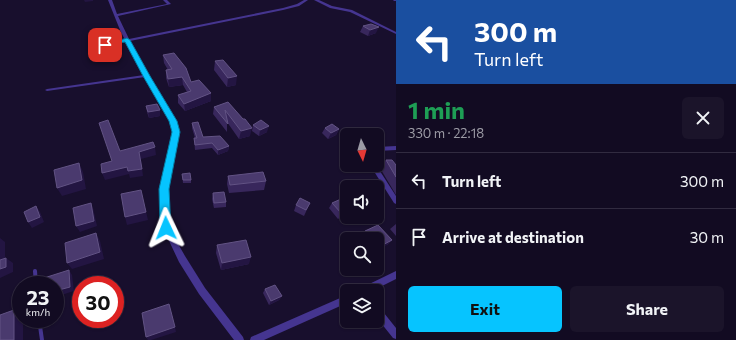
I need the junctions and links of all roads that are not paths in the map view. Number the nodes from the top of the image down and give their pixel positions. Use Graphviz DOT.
graph roads {
  1 [pos="110,0"];
  2 [pos="166,0"];
  3 [pos="306,0"];
  4 [pos="316,0"];
  5 [pos="116,15"];
  6 [pos="396,33"];
  7 [pos="127,40"];
  8 [pos="105,45"];
  9 [pos="146,76"];
  10 [pos="47,90"];
  11 [pos="396,148"];
  12 [pos="384,149"];
  13 [pos="377,172"];
  14 [pos="396,201"];
  15 [pos="34,271"];
  16 [pos="396,275"];
  17 [pos="35,276"];
  18 [pos="378,284"];
  19 [pos="340,302"];
  20 [pos="384,320"];
  21 [pos="41,328"];
  22 [pos="396,335"];
  23 [pos="42,340"];
  24 [pos="240,340"];
  25 [pos="254,340"];
  1 -- 5 [label="street"];
  2 -- 5 [label="street"];
  3 -- 7 [label="street"];
  4 -- 6 [label="street"];
  5 -- 7 [label="street"];
  7 -- 8 [label="street"];
  7 -- 9 [label="street"];
  9 -- 10 [label="street"];
  9 -- 24 [label="street"];
  11 -- 12 [label="street"];
  13 -- 14 [label="street"];
  15 -- 17 [label="lane"];
  16 -- 18 [label="street"];
  19 -- 25 [label="street"];
  20 -- 22 [label="street"];
  21 -- 23 [label="lane"];
}
